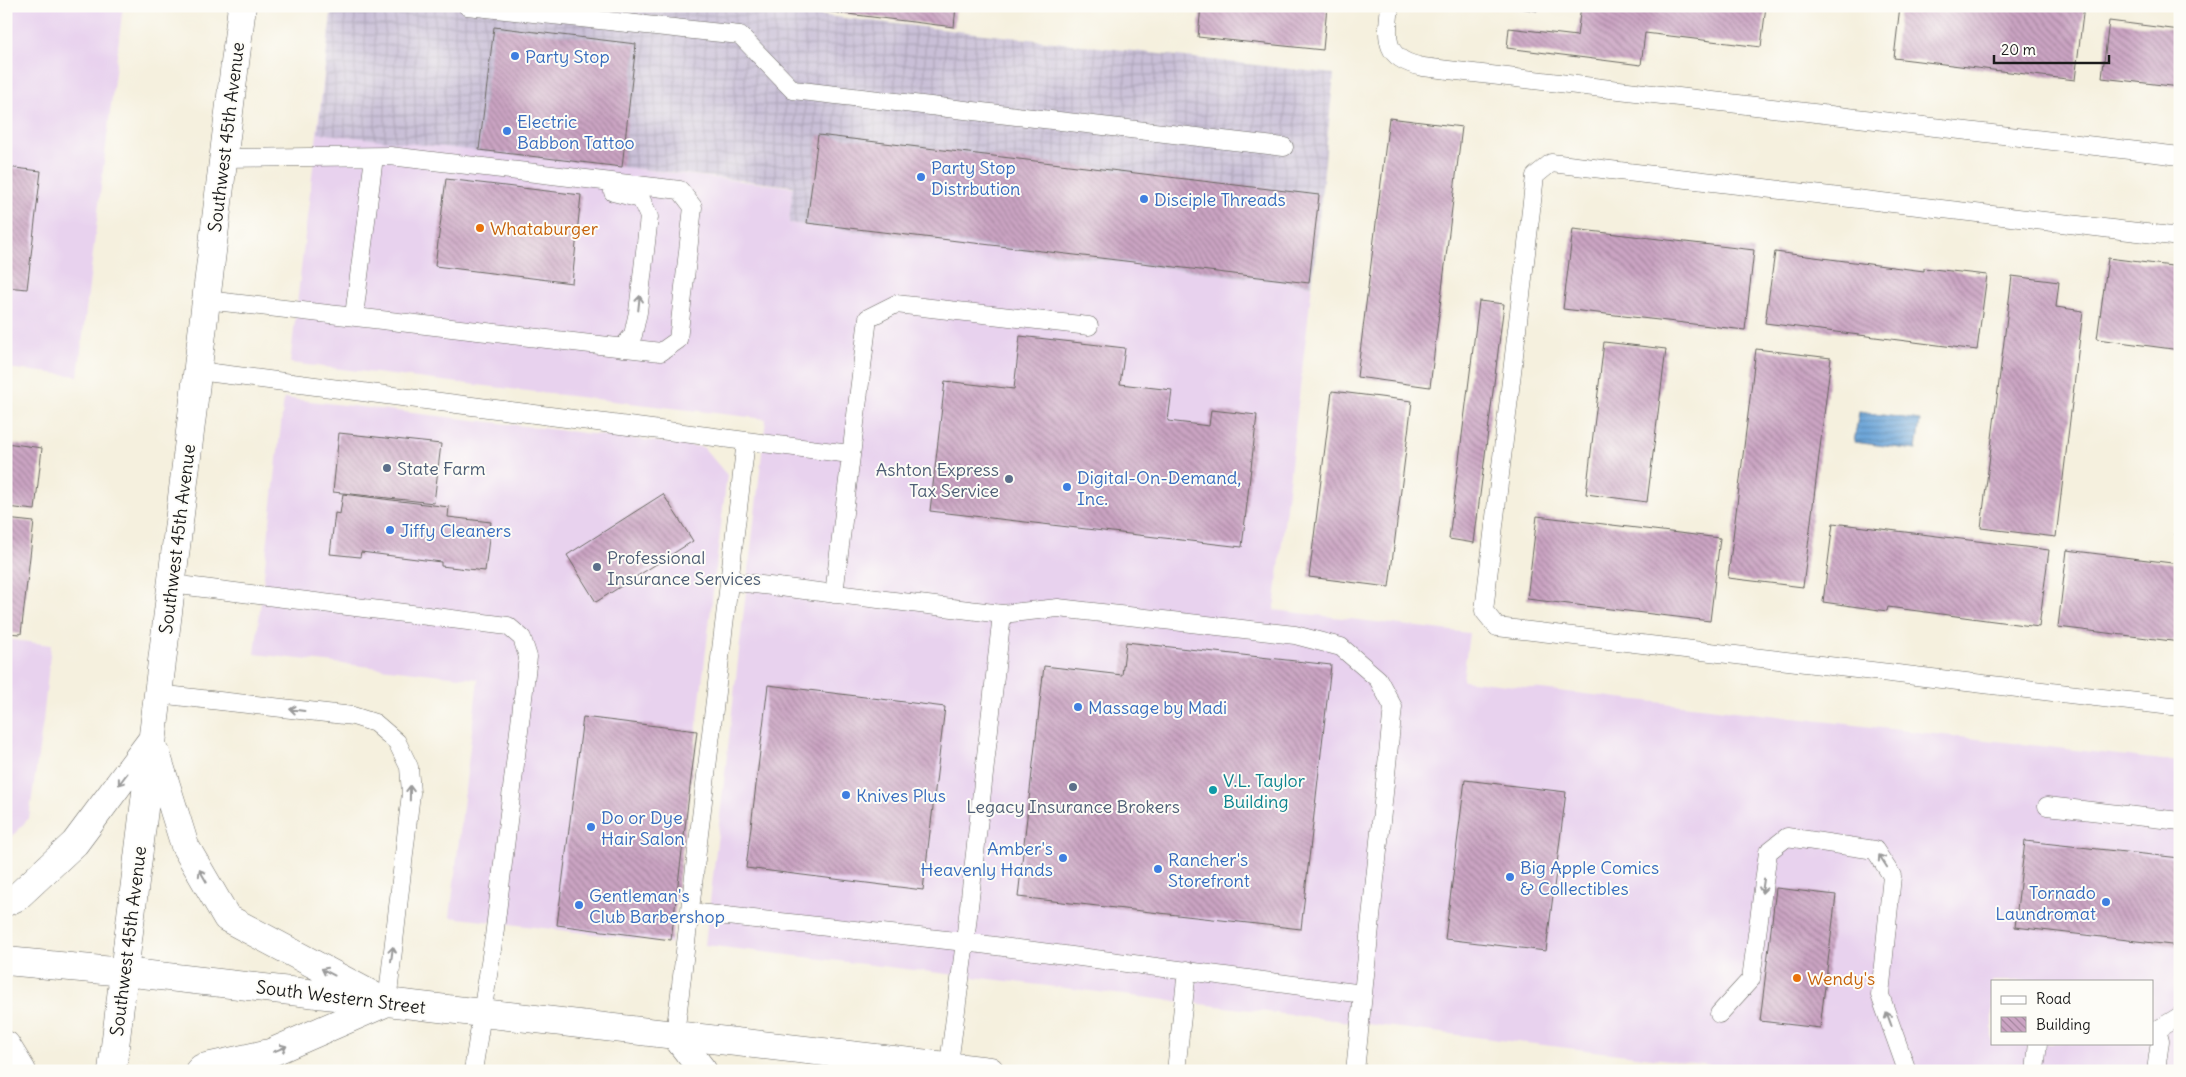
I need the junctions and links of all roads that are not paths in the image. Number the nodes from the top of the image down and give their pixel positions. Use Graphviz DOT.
graph roads {
  1 [pos="242,6"];
  2 [pos="467,6"];
  3 [pos="1390,6"];
  4 [pos="1284,148"];
  5 [pos="374,156"];
  6 [pos="2180,156"];
  7 [pos="224,158"];
  8 [pos="420,160"];
  9 [pos="2180,237"];
  10 [pos="206,300"];
  11 [pos="354,316"];
  12 [pos="1088,326"];
  13 [pos="622,348"];
  14 [pos="198,371"];
  15 [pos="746,441"];
  16 [pos="850,454"];
  17 [pos="729,581"];
  18 [pos="171,584"];
  19 [pos="834,594"];
  20 [pos="1002,614"];
  21 [pos="158,694"];
  22 [pos="2180,708"];
  23 [pos="152,740"];
  24 [pos="2047,806"];
  25 [pos="2180,821"];
  26 [pos="6,902"];
  27 [pos="690,912"];
  28 [pos="965,942"];
  29 [pos="6,961"];
  30 [pos="1187,970"];
  31 [pos="124,972"];
  32 [pos="1363,994"];
  33 [pos="386,1003"];
  34 [pos="484,1013"];
  35 [pos="1719,1014"];
  36 [pos="2180,1016"];
  37 [pos="2154,1029"];
  38 [pos="676,1035"];
  39 [pos="2038,1044"];
  40 [pos="6,1045"];
  41 [pos="1905,1065"];
  42 [pos="948,1068"];
  43 [pos="22,1071"];
  44 [pos="112,1071"];
  45 [pos="200,1071"];
  46 [pos="473,1071"];
  47 [pos="703,1071"];
  48 [pos="990,1071"];
  49 [pos="1176,1071"];
  50 [pos="1355,1071"];
  51 [pos="2035,1071"];
  52 [pos="2156,1071"];
  1 -- 7 [label="main road, Southwest 45th Avenue"];
  2 -- 4 [label="lane"];
  3 -- 6 [label="lane"];
  5 -- 7 [label="lane"];
  5 -- 8 [label="lane"];
  5 -- 11 [label="lane"];
  7 -- 10 [label="main road, Southwest 45th Avenue"];
  13 -- 8 [label="lane, one-way"];
  8 -- 13 [label="lane"];
  9 -- 22 [label="lane"];
  10 -- 11 [label="lane"];
  10 -- 14 [label="main road, Southwest 45th Avenue"];
  11 -- 13 [label="lane"];
  12 -- 16 [label="lane"];
  14 -- 15 [label="lane"];
  14 -- 18 [label="main road, Southwest 45th Avenue"];
  15 -- 16 [label="lane"];
  15 -- 17 [label="lane"];
  16 -- 19 [label="lane"];
  17 -- 19 [label="lane"];
  17 -- 27 [label="lane"];
  18 -- 21 [label="main road, Southwest 45th Avenue"];
  18 -- 34 [label="lane"];
  19 -- 20 [label="lane"];
  20 -- 28 [label="lane"];
  20 -- 32 [label="lane"];
  21 -- 23 [label="main road, Southwest 45th Avenue"];
  33 -- 21 [label="lane, one-way"];
  23 -- 26 [label="main road, one-way"];
  23 -- 31 [label="main road, Southwest 45th Avenue"];
  33 -- 23 [label="main road, one-way"];
  24 -- 25 [label="lane"];
  27 -- 28 [label="lane"];
  27 -- 38 [label="lane"];
  28 -- 30 [label="lane"];
  28 -- 42 [label="lane"];
  29 -- 31 [label="main road, South Western Street"];
  30 -- 32 [label="lane"];
  30 -- 49 [label="lane"];
  31 -- 33 [label="main road, South Western Street"];
  31 -- 44 [label="main road, Southwest 45th Avenue"];
  32 -- 50 [label="lane"];
  33 -- 34 [label="main road, South Western Street"];
  45 -- 33 [label="main road, one-way"];
  34 -- 38 [label="main road, South Western Street"];
  34 -- 46 [label="lane"];
  41 -- 35 [label="lane, one-way"];
  36 -- 37 [label="lane"];
  37 -- 52 [label="lane"];
  38 -- 42 [label="main road, South Western Street"];
  38 -- 47 [label="main road"];
  39 -- 51 [label="lane"];
  40 -- 43 [label="main road"];
  42 -- 48 [label="main road, South Western Street"];
}
